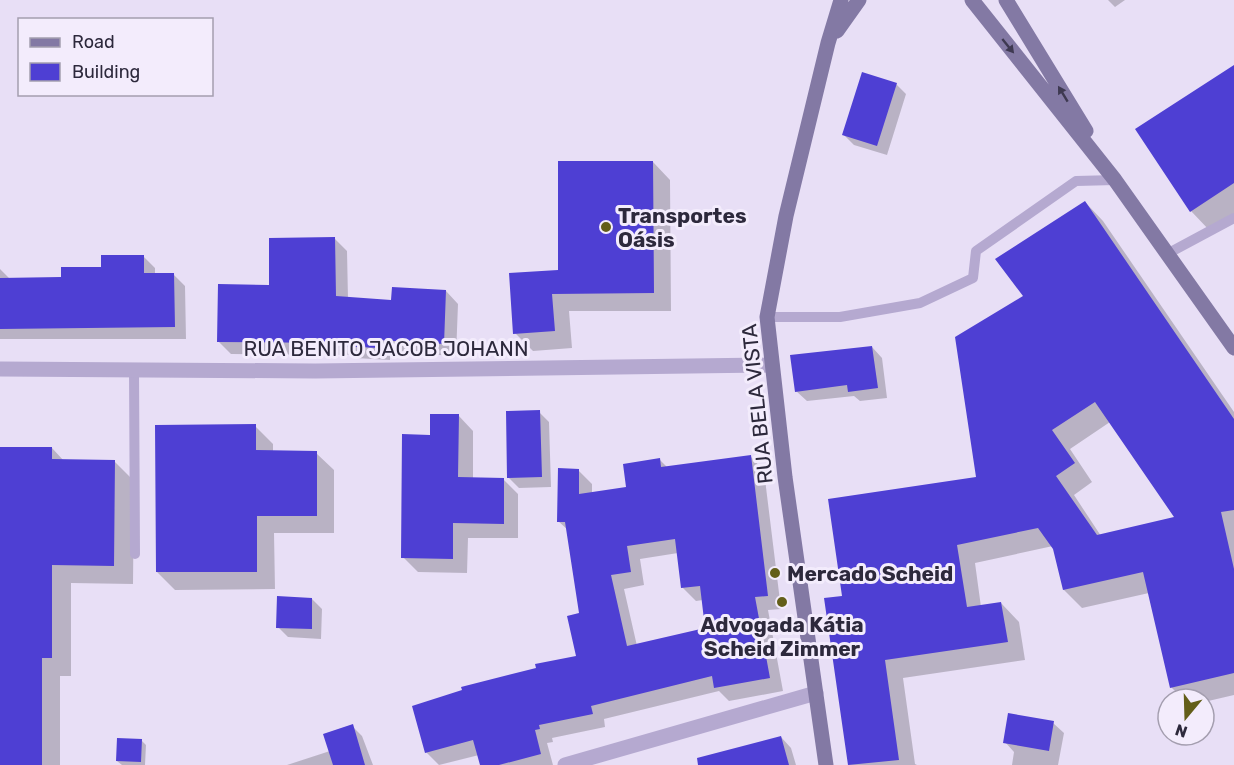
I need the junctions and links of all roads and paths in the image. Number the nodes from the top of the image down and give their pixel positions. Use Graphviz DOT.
graph roads {
  1 [pos="841,0"];
  2 [pos="859,0"];
  3 [pos="972,0"];
  4 [pos="1006,0"];
  5 [pos="828,43"];
  6 [pos="1115,180"];
  7 [pos="1234,218"];
  8 [pos="1167,254"];
  9 [pos="767,316"];
  10 [pos="1234,348"];
  11 [pos="772,365"];
  12 [pos="0,369"];
  13 [pos="134,369"];
  14 [pos="135,554"];
  15 [pos="816,693"];
  16 [pos="566,765"];
  17 [pos="826,765"];
  1 -- 5 [label="main road, RUA BELA VISTA"];
  2 -- 5 [label="main road, RUA BELA VISTA"];
  3 -- 6 [label="main road, one-way"];
  6 -- 4 [label="main road, one-way"];
  5 -- 9 [label="main road, RUA BELA VISTA"];
  6 -- 8 [label="main road"];
  6 -- 9 [label="lane"];
  7 -- 8 [label="lane"];
  8 -- 10 [label="main road"];
  9 -- 11 [label="main road, RUA BELA VISTA"];
  11 -- 13 [label="street, RUA BENITO JACOB JOHANN"];
  11 -- 15 [label="main road, RUA BELA VISTA"];
  12 -- 13 [label="street, RUA BENITO JACOB JOHANN"];
  13 -- 14 [label="lane"];
  15 -- 16 [label="street"];
  15 -- 17 [label="main road, RUA BELA VISTA"];
}
